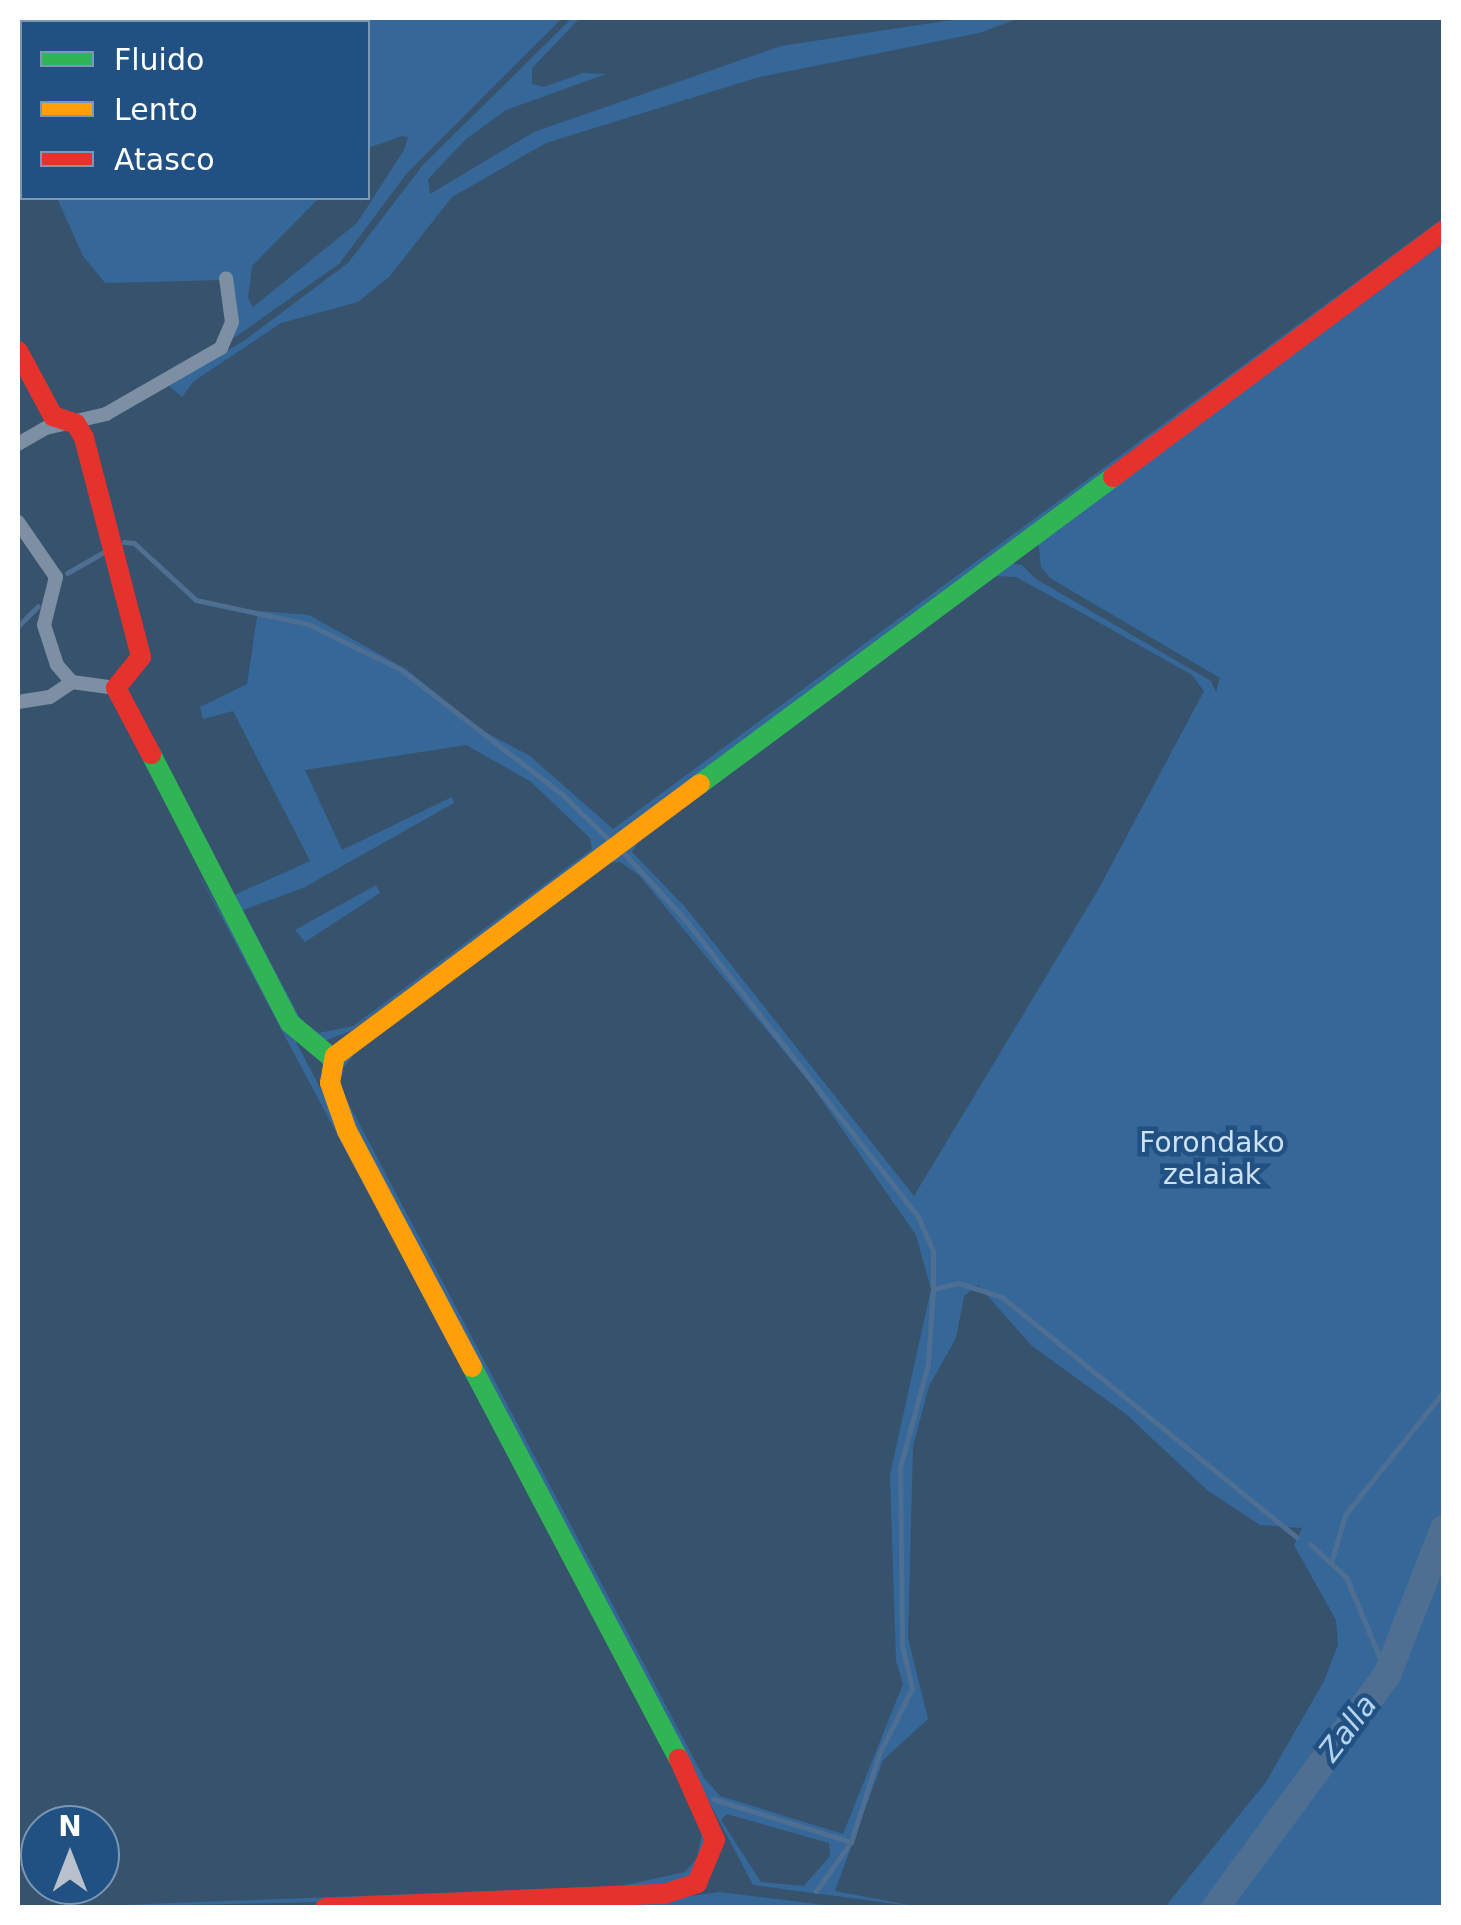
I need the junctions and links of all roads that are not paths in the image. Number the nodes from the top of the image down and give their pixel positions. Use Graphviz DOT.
graph roads {
  1 [pos="1444,230"];
  2 [pos="226,278"];
  3 [pos="18,351"];
  4 [pos="76,424"];
  5 [pos="18,444"];
  6 [pos="18,522"];
  7 [pos="72,682"];
  8 [pos="116,688"];
  9 [pos="18,702"];
  10 [pos="334,1060"];
  11 [pos="325,1908"];
  1 -- 10 [label="street"];
  2 -- 4 [label="street"];
  3 -- 4 [label="street"];
  4 -- 5 [label="street"];
  4 -- 8 [label="street"];
  6 -- 7 [label="street"];
  7 -- 8 [label="street"];
  7 -- 9 [label="street"];
  8 -- 10 [label="street"];
  10 -- 11 [label="street"];
}
